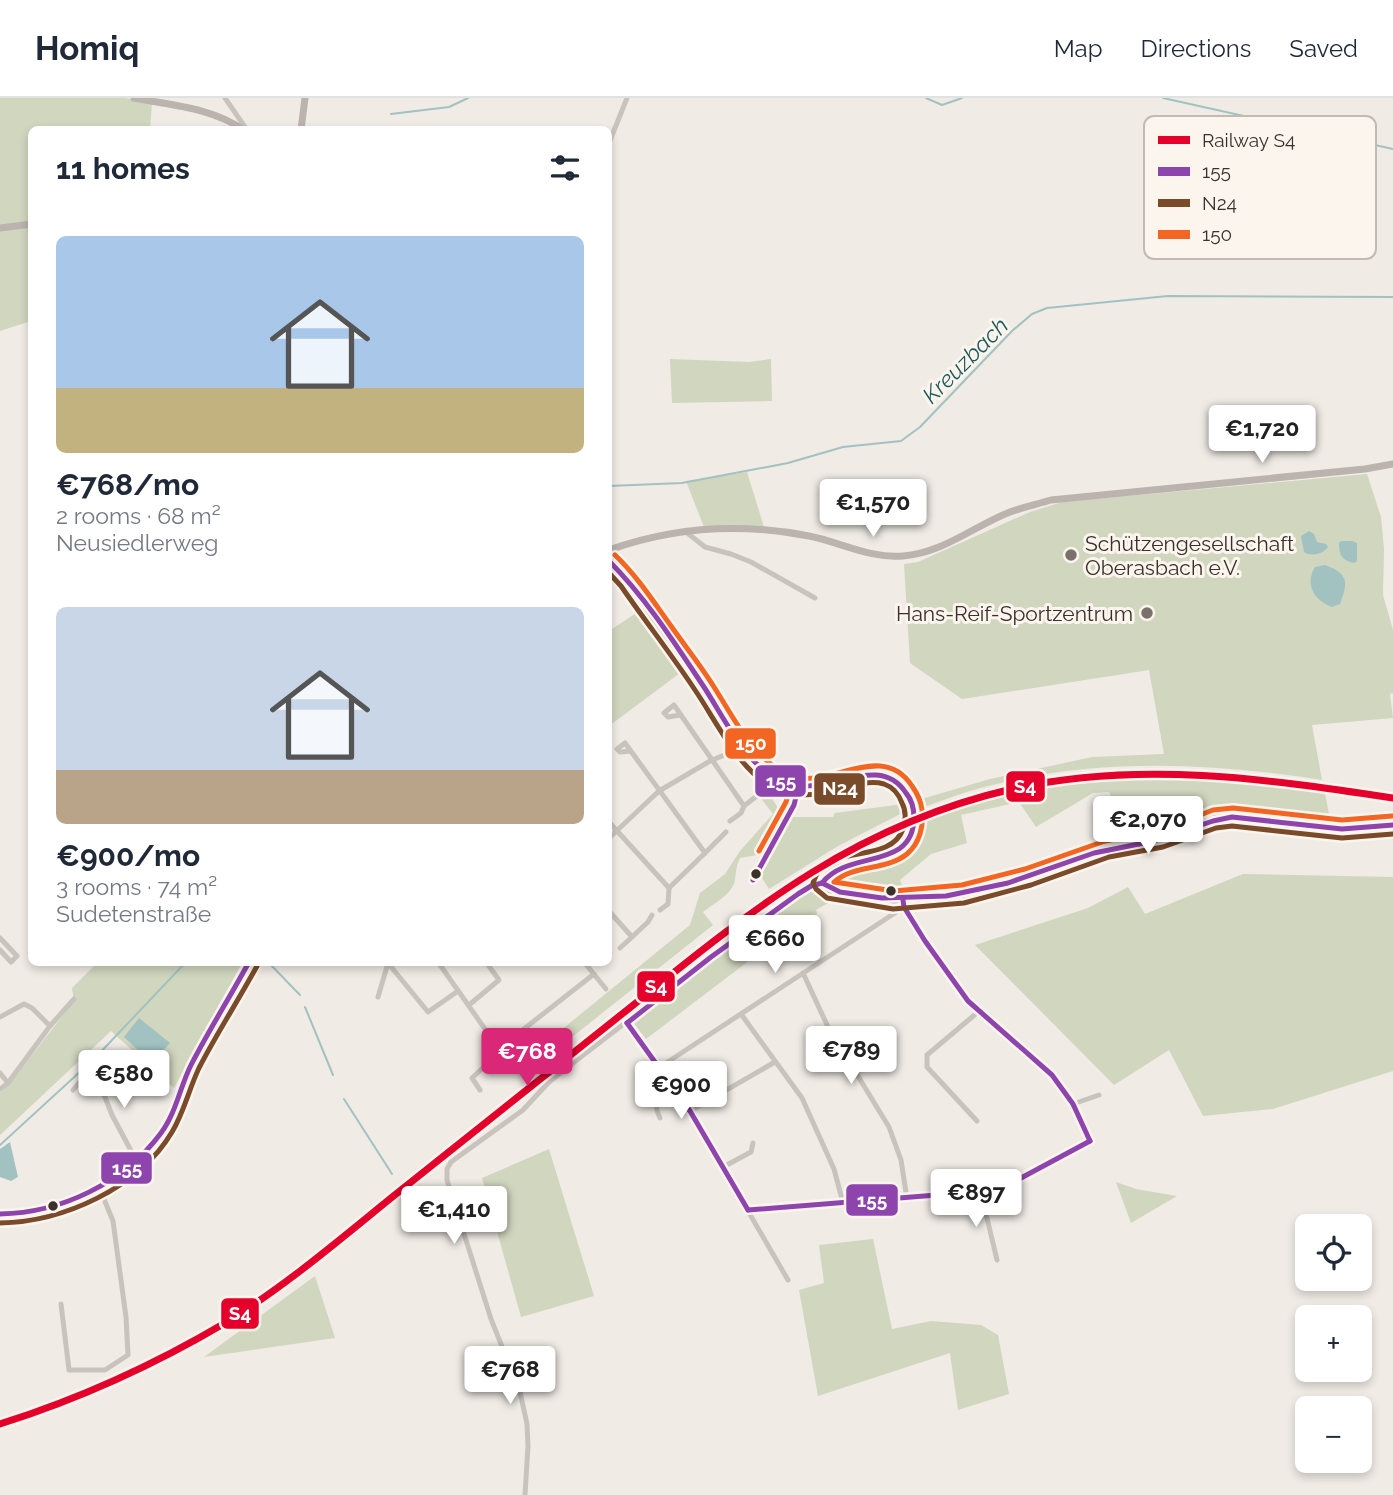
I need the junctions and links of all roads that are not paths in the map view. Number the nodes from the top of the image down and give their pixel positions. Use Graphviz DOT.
graph roads {
  1 [pos="134,98"];
  2 [pos="225,98"];
  3 [pos="304,98"];
  4 [pos="626,98"];
  5 [pos="239,126"];
  6 [pos="242,126"];
  7 [pos="301,126"];
  8 [pos="612,135"];
  9 [pos="28,224"];
  10 [pos="0,228"];
  11 [pos="1393,464"];
  12 [pos="686,532"];
  13 [pos="612,549"];
  14 [pos="612,561"];
  15 [pos="815,598"];
  16 [pos="680,715"];
  17 [pos="744,747"];
  18 [pos="631,751"];
  19 [pos="710,761"];
  20 [pos="659,791"];
  21 [pos="758,795"];
  22 [pos="744,806"];
  23 [pos="730,821"];
  24 [pos="612,825"];
  25 [pos="1393,825"];
  26 [pos="617,831"];
  27 [pos="726,832"];
  28 [pos="612,835"];
  29 [pos="705,853"];
  30 [pos="822,883"];
  31 [pos="669,888"];
  32 [pos="903,903"];
  33 [pos="660,910"];
  34 [pos="612,914"];
  35 [pos="652,915"];
  36 [pos="0,937"];
  37 [pos="632,937"];
  38 [pos="620,948"];
  39 [pos="0,950"];
  40 [pos="247,966"];
  41 [pos="387,966"];
  42 [pos="390,966"];
  43 [pos="441,966"];
  44 [pos="489,966"];
  45 [pos="587,966"];
  46 [pos="803,972"];
  47 [pos="594,974"];
  48 [pos="606,989"];
  49 [pos="458,991"];
  50 [pos="378,997"];
  51 [pos="74,999"];
  52 [pos="469,1004"];
  53 [pos="978,1013"];
  54 [pos="741,1014"];
  55 [pos="0,1017"];
  56 [pos="627,1023"];
  57 [pos="50,1026"];
  58 [pos="501,1051"];
  59 [pos="775,1062"];
  60 [pos="660,1067"];
  61 [pos="513,1069"];
  62 [pos="0,1073"];
  63 [pos="8,1083"];
  64 [pos="673,1086"];
  65 [pos="0,1088"];
  66 [pos="72,1090"];
  67 [pos="480,1090"];
  68 [pos="1099,1095"];
  69 [pos="1073,1104"];
  70 [pos="690,1111"];
  71 [pos="660,1118"];
  72 [pos="977,1121"];
  73 [pos="753,1143"];
  74 [pos="136,1160"];
  75 [pos="723,1167"];
  76 [pos="99,1187"];
  77 [pos="974,1192"];
  78 [pos="907,1199"];
  79 [pos="843,1203"];
  80 [pos="748,1210"];
  81 [pos="0,1214"];
  82 [pos="997,1260"];
  83 [pos="788,1280"];
  84 [pos="61,1304"];
  85 [pos="525,1495"];
  1 -- 5 [label="street"];
  2 -- 6 [label="street"];
  3 -- 7 [label="street"];
  4 -- 8 [label="street"];
  9 -- 10 [label="street"];
  11 -- 12 [label="street"];
  12 -- 13 [label="street"];
  12 -- 15 [label="street"];
  14 -- 17 [label="street"];
  16 -- 19 [label="street"];
  17 -- 19 [label="street"];
  17 -- 30 [label="street"];
  18 -- 20 [label="street"];
  19 -- 20 [label="street"];
  19 -- 22 [label="street"];
  20 -- 26 [label="street"];
  20 -- 29 [label="street"];
  21 -- 22 [label="street"];
  22 -- 23 [label="street"];
  24 -- 26 [label="street"];
  25 -- 32 [label="street"];
  26 -- 28 [label="street"];
  26 -- 31 [label="street"];
  27 -- 29 [label="street"];
  29 -- 31 [label="street"];
  30 -- 32 [label="street"];
  30 -- 56 [label="street"];
  31 -- 33 [label="street"];
  32 -- 46 [label="street"];
  32 -- 53 [label="street"];
  34 -- 37 [label="street"];
  35 -- 37 [label="street"];
  36 -- 39 [label="street"];
  37 -- 38 [label="street"];
  40 -- 74 [label="street"];
  41 -- 50 [label="street"];
  42 -- 49 [label="street"];
  43 -- 49 [label="street"];
  44 -- 52 [label="street"];
  45 -- 47 [label="street"];
  46 -- 54 [label="street"];
  46 -- 78 [label="street"];
  47 -- 48 [label="street"];
  47 -- 58 [label="street"];
  49 -- 52 [label="street"];
  51 -- 57 [label="street"];
  52 -- 58 [label="street"];
  53 -- 69 [label="street"];
  53 -- 72 [label="street"];
  54 -- 59 [label="street"];
  54 -- 60 [label="street"];
  55 -- 57 [label="street"];
  56 -- 60 [label="street"];
  56 -- 85 [label="street"];
  57 -- 63 [label="street"];
  58 -- 61 [label="street"];
  58 -- 67 [label="street"];
  59 -- 70 [label="street"];
  59 -- 79 [label="street"];
  60 -- 64 [label="street"];
  62 -- 63 [label="street"];
  63 -- 65 [label="street"];
  64 -- 70 [label="street"];
  64 -- 71 [label="street"];
  66 -- 74 [label="street"];
  68 -- 69 [label="street"];
  69 -- 77 [label="street"];
  70 -- 75 [label="street"];
  73 -- 75 [label="street"];
  74 -- 76 [label="street"];
  75 -- 80 [label="street"];
  76 -- 81 [label="street"];
  76 -- 84 [label="street"];
  77 -- 78 [label="street"];
  77 -- 82 [label="street"];
  78 -- 79 [label="street"];
  79 -- 80 [label="street"];
  80 -- 83 [label="street"];
}
